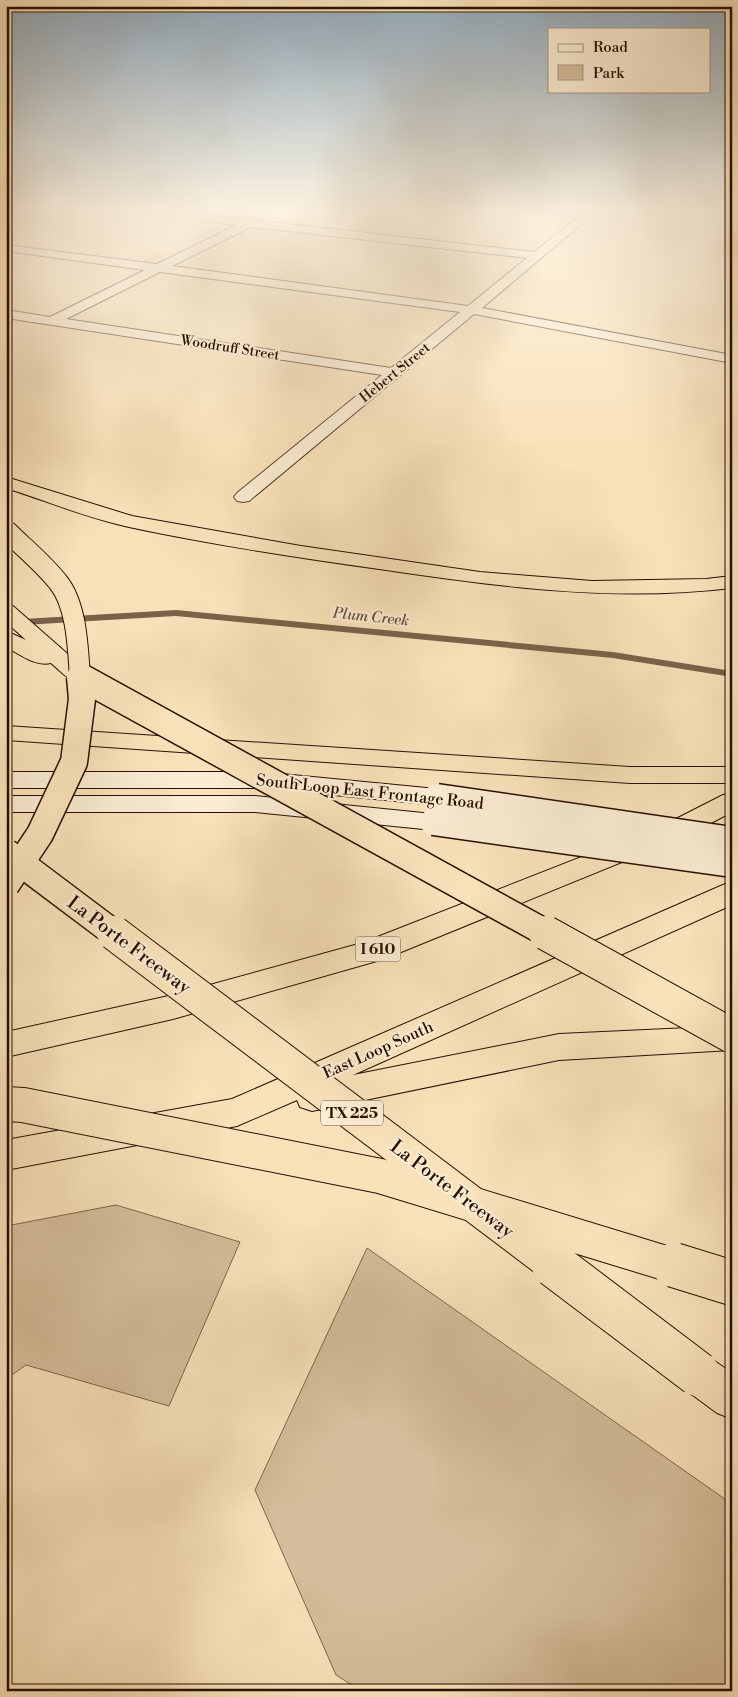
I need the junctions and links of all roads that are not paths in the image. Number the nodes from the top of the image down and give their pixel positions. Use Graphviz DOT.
graph roads {
  1 [pos="116,289"];
  2 [pos="316,289"];
  3 [pos="497,289"];
  4 [pos="472,310"];
  5 [pos="6,314"];
  6 [pos="52,321"];
  7 [pos="732,359"];
  8 [pos="394,374"];
  9 [pos="6,482"];
  10 [pos="243,497"];
  11 [pos="6,530"];
  12 [pos="732,582"];
  13 [pos="6,610"];
  14 [pos="6,638"];
  15 [pos="79,676"];
  16 [pos="6,733"];
  17 [pos="732,775"];
  18 [pos="6,780"];
  19 [pos="732,802"];
  20 [pos="6,804"];
  21 [pos="435,809"];
  22 [pos="732,840"];
  23 [pos="6,852"];
  24 [pos="732,864"];
  25 [pos="6,885"];
  26 [pos="732,891"];
  27 [pos="732,1037"];
  28 [pos="6,1045"];
  29 [pos="6,1104"];
  30 [pos="237,1112"];
  31 [pos="6,1155"];
  32 [pos="732,1283"];
  33 [pos="732,1398"];
  1 -- 6 [label="street"];
  2 -- 4 [label="street"];
  3 -- 4 [label="street, Hebert Street"];
  4 -- 7 [label="street"];
  4 -- 8 [label="street, Hebert Street"];
  5 -- 6 [label="street, Woodruff Street"];
  6 -- 8 [label="street, Woodruff Street"];
  8 -- 10 [label="street, Hebert Street"];
  9 -- 12 [label="highway"];
  11 -- 25 [label="highway, bridge"];
  13 -- 15 [label="highway"];
  14 -- 15 [label="highway"];
  15 -- 27 [label="highway, bridge"];
  16 -- 17 [label="highway"];
  18 -- 21 [label="street, South Loop East Frontage Road"];
  19 -- 28 [label="highway, I 610"];
  20 -- 21 [label="street, South Loop East Frontage Road"];
  21 -- 22 [label="street, South Loop East Frontage Road, bridge"];
  21 -- 24 [label="street, South Loop East Frontage Road, bridge"];
  23 -- 33 [label="highway, La Porte Freeway / TX 225, bridge"];
  26 -- 30 [label="highway, East Loop South"];
  27 -- 30 [label="highway"];
  29 -- 32 [label="highway, bridge"];
  30 -- 31 [label="highway, East Loop South"];
}
